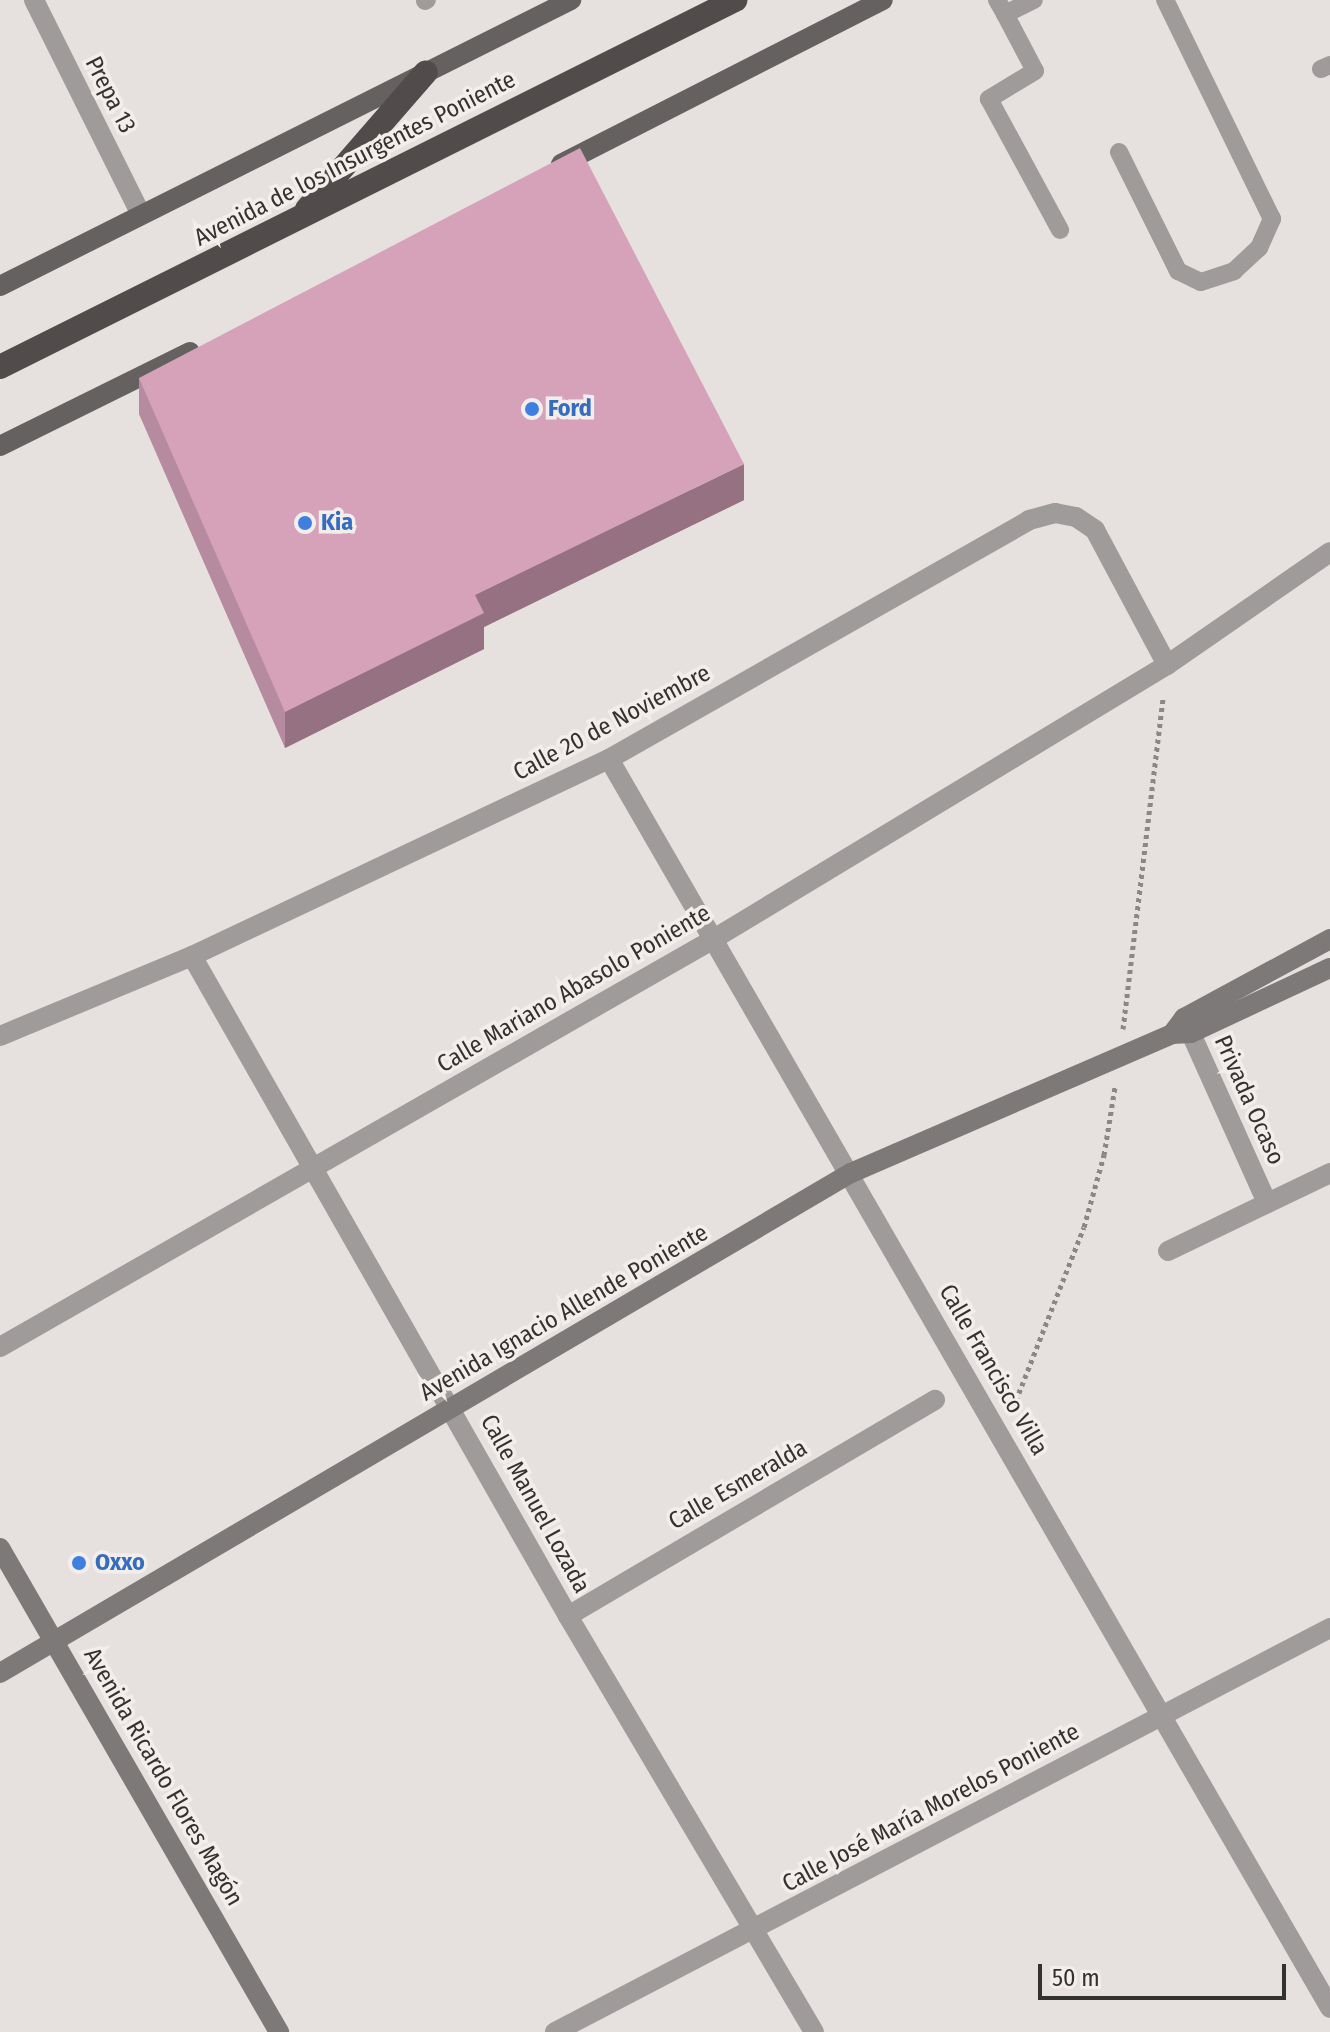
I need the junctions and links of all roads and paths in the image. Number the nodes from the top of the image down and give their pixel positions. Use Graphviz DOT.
graph roads {
  1 [pos="34,0"];
  2 [pos="571,0"];
  3 [pos="735,0"];
  4 [pos="883,0"];
  5 [pos="1034,0"];
  6 [pos="1165,0"];
  7 [pos="1001,7"];
  8 [pos="426,72"];
  9 [pos="1119,152"];
  10 [pos="542,173"];
  11 [pos="140,213"];
  12 [pos="298,220"];
  13 [pos="1060,230"];
  14 [pos="0,286"];
  15 [pos="215,340"];
  16 [pos="0,367"];
  17 [pos="0,446"];
  18 [pos="1330,552"];
  19 [pos="1167,665"];
  20 [pos="609,759"];
  21 [pos="1330,939"];
  22 [pos="712,940"];
  23 [pos="192,956"];
  24 [pos="1330,968"];
  25 [pos="1182,1029"];
  26 [pos="0,1036"];
  27 [pos="311,1170"];
  28 [pos="851,1173"];
  29 [pos="1330,1173"];
  30 [pos="1267,1203"];
  31 [pos="1168,1251"];
  32 [pos="0,1347"];
  33 [pos="935,1400"];
  34 [pos="452,1408"];
  35 [pos="0,1548"];
  36 [pos="568,1616"];
  37 [pos="1330,1628"];
  38 [pos="56,1641"];
  39 [pos="0,1673"];
  40 [pos="1163,1715"];
  41 [pos="754,1930"];
  42 [pos="1330,2008"];
  43 [pos="279,2032"];
  44 [pos="555,2032"];
  45 [pos="814,2032"];
  1 -- 11 [label="street, Prepa 13"];
  2 -- 8 [label="main road, Avenida de los Insurgentes Poniente"];
  3 -- 12 [label="highway, Avenida de los Insurgentes Poniente"];
  4 -- 10 [label="main road"];
  5 -- 7 [label="lane"];
  6 -- 9 [label="lane"];
  7 -- 13 [label="lane"];
  8 -- 11 [label="main road, Avenida de los Insurgentes Poniente"];
  8 -- 12 [label="highway"];
  11 -- 14 [label="main road, Avenida de los Insurgentes Poniente"];
  12 -- 16 [label="highway, Avenida de los Insurgentes Poniente"];
  15 -- 17 [label="main road"];
  18 -- 19 [label="street, Calle Mariano Abasolo Poniente"];
  19 -- 20 [label="street, Calle 20 de Noviembre"];
  19 -- 22 [label="street, Calle Mariano Abasolo Poniente"];
  20 -- 22 [label="street, Calle Francisco Villa"];
  20 -- 23 [label="street, Calle 20 de Noviembre"];
  21 -- 25 [label="street, Avenida Ignacio Allende Poniente"];
  22 -- 27 [label="street, Calle Mariano Abasolo Poniente"];
  22 -- 28 [label="street, Calle Francisco Villa"];
  23 -- 26 [label="street, Calle 20 de Noviembre"];
  23 -- 27 [label="street, Calle Manuel Lozada"];
  24 -- 25 [label="street, Avenida Ignacio Allende Poniente"];
  25 -- 28 [label="street, Avenida Ignacio Allende Poniente"];
  25 -- 30 [label="street, Privada Ocaso"];
  27 -- 32 [label="street, Calle Mariano Abasolo Poniente"];
  27 -- 34 [label="street, Calle Manuel Lozada"];
  28 -- 34 [label="street, Avenida Ignacio Allende Poniente"];
  28 -- 40 [label="street, Calle Francisco Villa"];
  29 -- 30 [label="street, Privada Ocaso"];
  30 -- 31 [label="street, Privada Ocaso"];
  33 -- 36 [label="street, Calle Esmeralda"];
  34 -- 36 [label="street, Calle Manuel Lozada"];
  34 -- 38 [label="street, Avenida Ignacio Allende Poniente"];
  35 -- 38 [label="street, Avenida Ricardo Flores Magón"];
  36 -- 41 [label="street, Calle Manuel Lozada"];
  37 -- 40 [label="street, Calle José María Morelos Poniente"];
  38 -- 39 [label="street, Avenida Ignacio Allende Poniente"];
  38 -- 43 [label="street, Avenida Ricardo Flores Magón"];
  40 -- 41 [label="street, Calle José María Morelos Poniente"];
  40 -- 42 [label="street, Calle Francisco Villa"];
  41 -- 44 [label="street, Calle José María Morelos Poniente"];
  41 -- 45 [label="street, Calle Manuel Lozada"];
}
